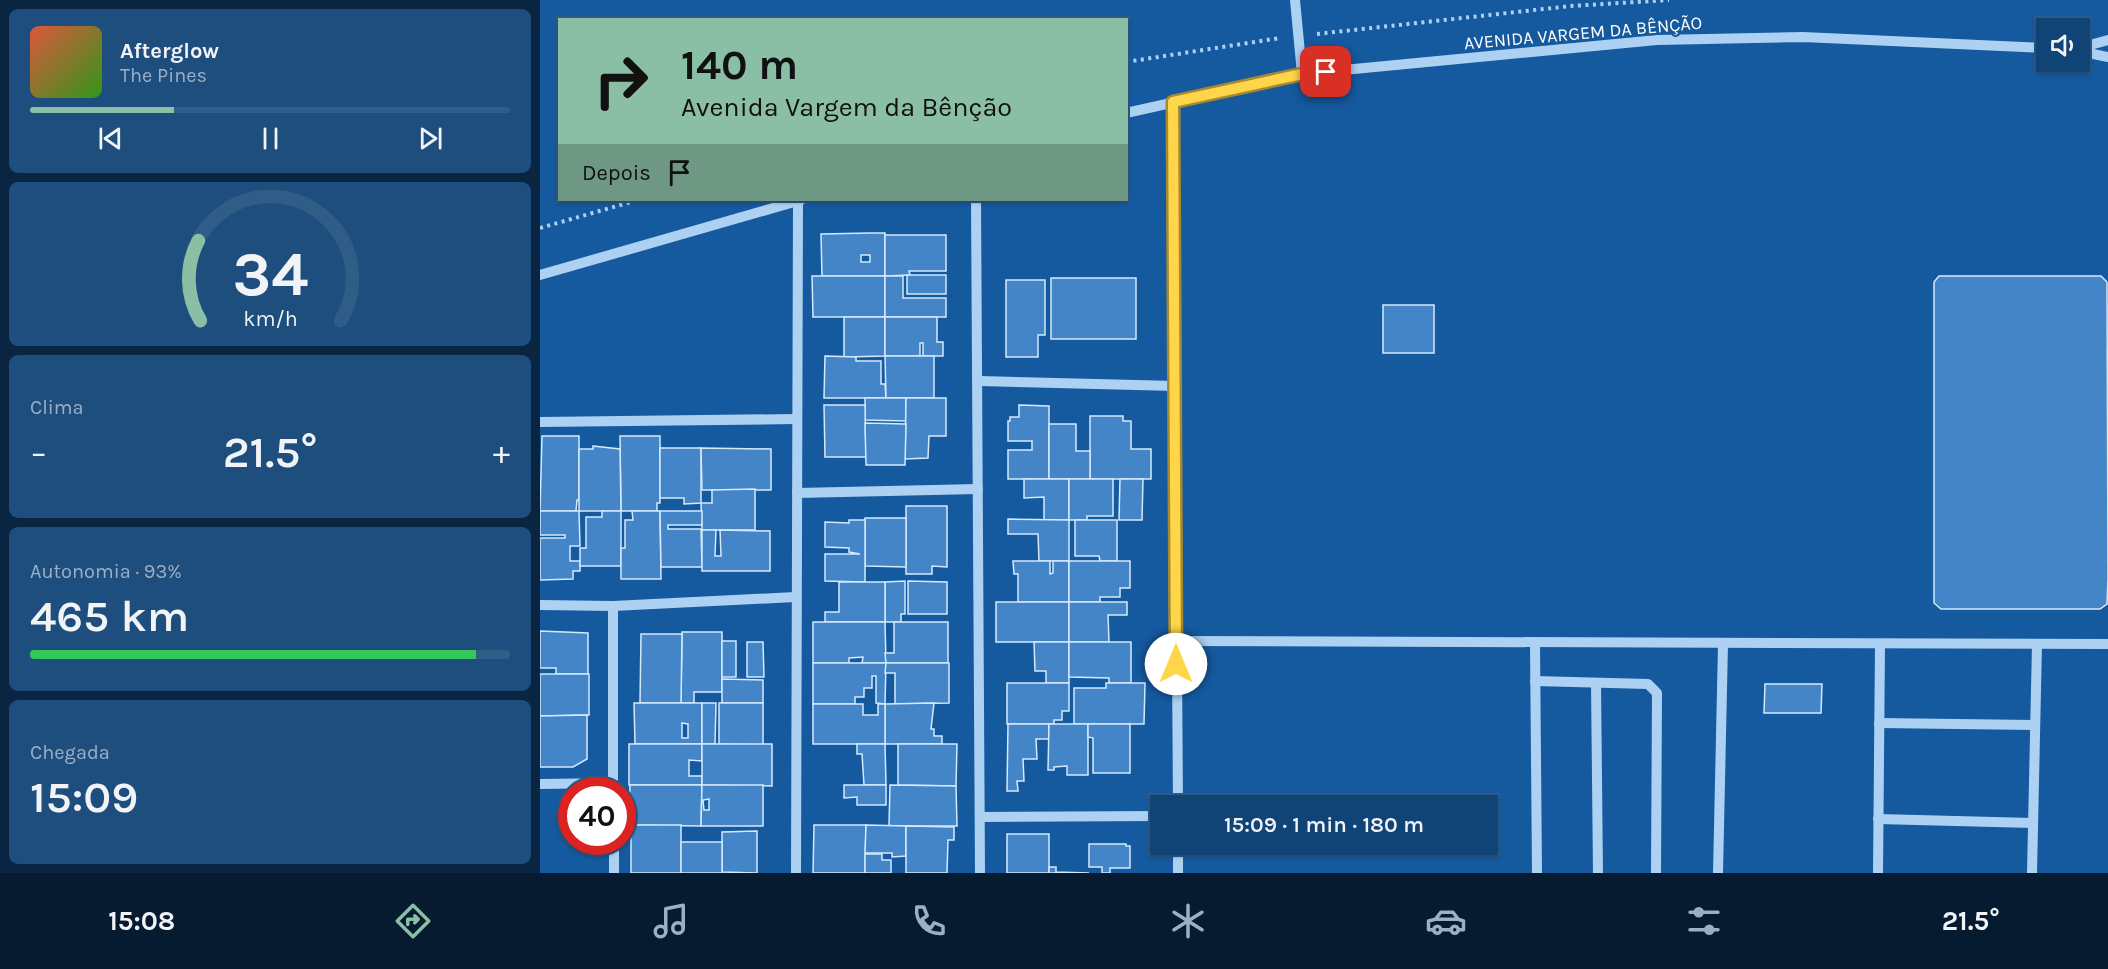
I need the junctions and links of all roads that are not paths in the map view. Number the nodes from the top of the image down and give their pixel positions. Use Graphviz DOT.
graph roads {
  1 [pos="1295,0"];
  2 [pos="2108,40"];
  3 [pos="2090,46"];
  4 [pos="2036,48"];
  5 [pos="2090,52"];
  6 [pos="2108,57"];
  7 [pos="1302,74"];
  8 [pos="1173,102"];
  9 [pos="1128,113"];
  10 [pos="796,201"];
  11 [pos="799,201"];
  12 [pos="976,201"];
  13 [pos="540,275"];
  14 [pos="979,381"];
  15 [pos="1176,386"];
  16 [pos="796,419"];
  17 [pos="540,422"];
  18 [pos="978,489"];
  19 [pos="797,493"];
  20 [pos="795,597"];
  21 [pos="540,605"];
  22 [pos="613,606"];
  23 [pos="1176,641"];
  24 [pos="1534,643"];
  25 [pos="1723,644"];
  26 [pos="1880,644"];
  27 [pos="2037,644"];
  28 [pos="2108,644"];
  29 [pos="1535,681"];
  30 [pos="1596,683"];
  31 [pos="1879,723"];
  32 [pos="2035,725"];
  33 [pos="613,777"];
  34 [pos="540,784"];
  35 [pos="558,785"];
  36 [pos="1178,795"];
  37 [pos="1150,816"];
  38 [pos="980,817"];
  39 [pos="1878,819"];
  40 [pos="2033,823"];
  41 [pos="614,855"];
  42 [pos="1178,855"];
  43 [pos="614,873"];
  44 [pos="796,873"];
  45 [pos="981,873"];
  46 [pos="1178,873"];
  47 [pos="1537,873"];
  48 [pos="1598,873"];
  49 [pos="1656,873"];
  50 [pos="1718,873"];
  51 [pos="1878,873"];
  52 [pos="2032,873"];
  1 -- 7 [label="street"];
  2 -- 3 [label="street"];
  4 -- 7 [label="street, AVENIDA VARGEM DA BÊNÇÃO"];
  5 -- 6 [label="street"];
  7 -- 8 [label="street, AVENIDA VARGEM DA BÊNÇÃO"];
  8 -- 9 [label="street, AVENIDA VARGEM DA BÊNÇÃO"];
  8 -- 15 [label="street"];
  10 -- 13 [label="street"];
  11 -- 16 [label="street"];
  12 -- 14 [label="street"];
  14 -- 15 [label="street"];
  14 -- 18 [label="street"];
  15 -- 23 [label="street"];
  16 -- 17 [label="street"];
  16 -- 19 [label="street"];
  18 -- 19 [label="street"];
  18 -- 38 [label="street"];
  19 -- 20 [label="street"];
  20 -- 22 [label="street"];
  20 -- 44 [label="street"];
  21 -- 22 [label="street"];
  22 -- 33 [label="street"];
  23 -- 24 [label="street"];
  23 -- 36 [label="street"];
  24 -- 25 [label="street"];
  24 -- 29 [label="street"];
  25 -- 26 [label="street"];
  25 -- 50 [label="street"];
  26 -- 27 [label="street"];
  26 -- 31 [label="street"];
  27 -- 28 [label="street"];
  27 -- 32 [label="street"];
  29 -- 30 [label="street"];
  29 -- 47 [label="street"];
  30 -- 48 [label="street"];
  30 -- 49 [label="street"];
  31 -- 32 [label="street"];
  31 -- 39 [label="street"];
  32 -- 40 [label="street"];
  34 -- 35 [label="street"];
  37 -- 38 [label="street"];
  38 -- 45 [label="street"];
  39 -- 40 [label="street"];
  39 -- 51 [label="street"];
  40 -- 52 [label="street"];
  41 -- 43 [label="street"];
  42 -- 46 [label="street"];
}
